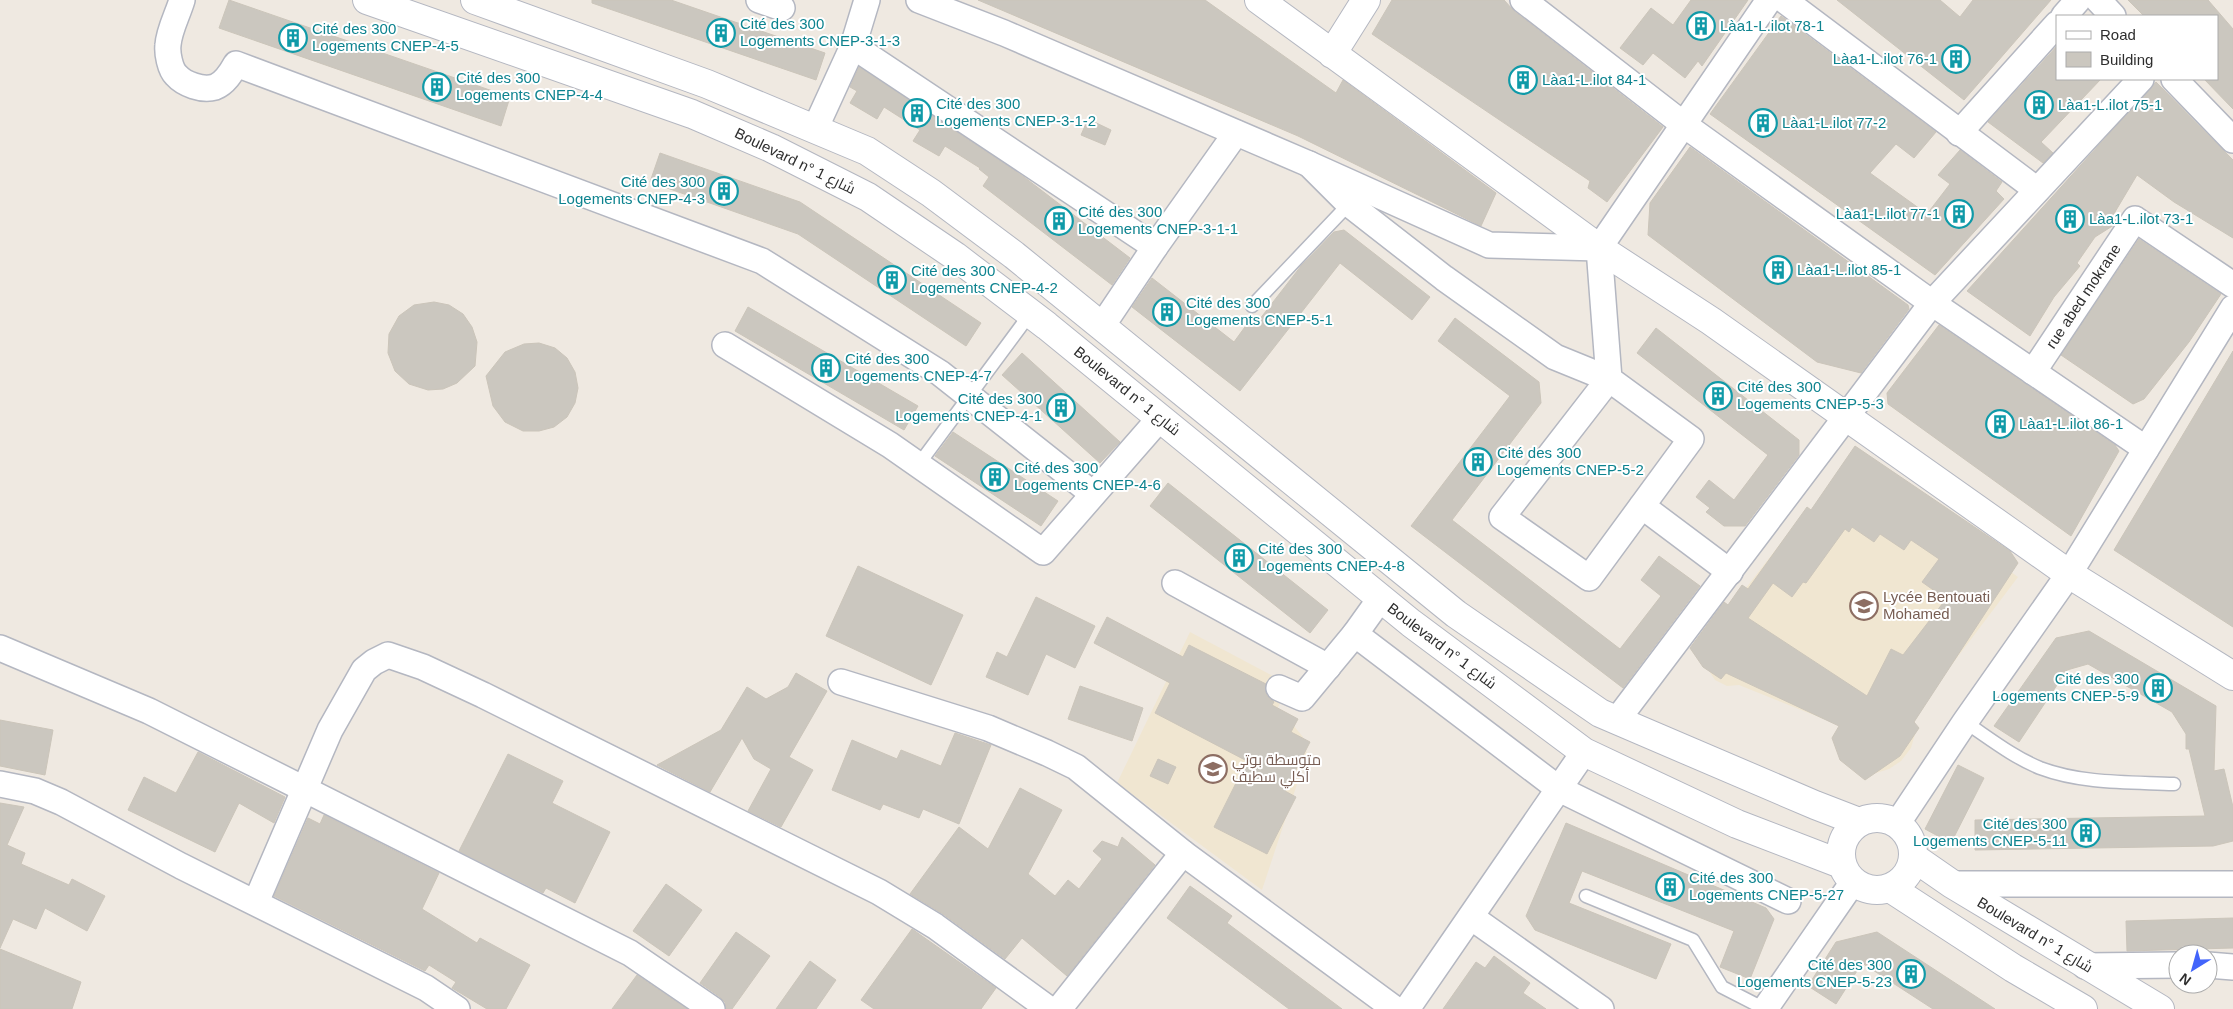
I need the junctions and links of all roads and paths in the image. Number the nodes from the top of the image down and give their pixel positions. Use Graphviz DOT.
graph roads {
  1 [pos="182,0"];
  2 [pos="367,0"];
  3 [pos="475,0"];
  4 [pos="759,0"];
  5 [pos="867,0"];
  6 [pos="919,0"];
  7 [pos="1259,0"];
  8 [pos="1366,0"];
  9 [pos="1523,0"];
  10 [pos="1769,0"];
  11 [pos="1784,0"];
  12 [pos="2078,0"];
  13 [pos="2098,0"];
  14 [pos="782,8"];
  15 [pos="972,10"];
  16 [pos="2065,15"];
  17 [pos="2113,15"];
  18 [pos="2056,25"];
  19 [pos="853,46"];
  20 [pos="1332,54"];
  21 [pos="2140,80"];
  22 [pos="2175,80"];
  23 [pos="1683,124"];
  24 [pos="815,129"];
  25 [pos="2230,131"];
  26 [pos="1959,133"];
  27 [pos="1236,134"];
  28 [pos="1310,164"];
  29 [pos="2037,190"];
  30 [pos="1349,204"];
  31 [pos="1155,247"];
  32 [pos="1599,248"];
  33 [pos="2233,284"];
  34 [pos="1932,303"];
  35 [pos="1252,306"];
  36 [pos="2233,308"];
  37 [pos="1030,314"];
  38 [pos="1102,326"];
  39 [pos="725,345"];
  40 [pos="2033,372"];
  41 [pos="1609,379"];
  42 [pos="970,396"];
  43 [pos="1848,417"];
  44 [pos="1160,418"];
  45 [pos="2146,449"];
  46 [pos="919,464"];
  47 [pos="1093,494"];
  48 [pos="1642,506"];
  49 [pos="1730,572"];
  50 [pos="2069,574"];
  51 [pos="1175,583"];
  52 [pos="1380,599"];
  53 [pos="1356,634"];
  54 [pos="0,648"];
  55 [pos="1328,667"];
  56 [pos="2233,676"];
  57 [pos="841,682"];
  58 [pos="1279,688"];
  59 [pos="1618,720"];
  60 [pos="1965,722"];
  61 [pos="1584,752"];
  62 [pos="0,784"];
  63 [pos="2174,784"];
  64 [pos="1559,789"];
  65 [pos="306,790"];
  66 [pos="1859,822"];
  67 [pos="1897,824"];
  68 [pos="1183,853"];
  69 [pos="1913,857"];
  70 [pos="1847,872"];
  71 [pos="1952,884"];
  72 [pos="2233,884"];
  73 [pos="1890,888"];
  74 [pos="1586,896"];
  75 [pos="1788,901"];
  76 [pos="256,902"];
  77 [pos="1471,917"];
  78 [pos="2168,965"];
  79 [pos="2085,966"];
  80 [pos="2218,966"];
  81 [pos="2233,967"];
  82 [pos="457,1009"];
  83 [pos="712,1009"];
  84 [pos="1049,1009"];
  85 [pos="1059,1009"];
  86 [pos="1395,1009"];
  87 [pos="1407,1009"];
  88 [pos="1601,1009"];
  89 [pos="1765,1009"];
  90 [pos="2083,1009"];
  91 [pos="2160,1009"];
  1 -- 42 [label="street"];
  2 -- 37 [label="main road, Boulevard n° شارع 1"];
  3 -- 24 [label="main road"];
  4 -- 14 [label="street"];
  5 -- 19 [label="street"];
  6 -- 15 [label="street"];
  7 -- 20 [label="main road"];
  8 -- 20 [label="main road"];
  9 -- 23 [label="street"];
  10 -- 23 [label="street"];
  11 -- 26 [label="street"];
  12 -- 16 [label="street"];
  13 -- 17 [label="street"];
  15 -- 27 [label="street"];
  18 -- 26 [label="street"];
  19 -- 24 [label="street"];
  19 -- 31 [label="street"];
  20 -- 32 [label="main road"];
  21 -- 29 [label="street"];
  22 -- 25 [label="street"];
  23 -- 32 [label="street"];
  23 -- 34 [label="street"];
  24 -- 38 [label="main road"];
  26 -- 29 [label="street"];
  27 -- 28 [label="street"];
  27 -- 31 [label="street"];
  28 -- 30 [label="street"];
  28 -- 32 [label="street"];
  29 -- 34 [label="street"];
  30 -- 35 [label="lane"];
  30 -- 41 [label="street"];
  31 -- 38 [label="street"];
  32 -- 41 [label="street"];
  32 -- 43 [label="main road"];
  33 -- 40 [label="street, rue abed mokrane"];
  34 -- 40 [label="street"];
  34 -- 43 [label="street"];
  36 -- 45 [label="street"];
  37 -- 42 [label="lane"];
  37 -- 44 [label="main road, Boulevard n° شارع 1"];
  38 -- 59 [label="main road"];
  39 -- 46 [label="street"];
  40 -- 45 [label="street"];
  41 -- 48 [label="street"];
  41 -- 48 [label="street"];
  42 -- 46 [label="lane"];
  42 -- 47 [label="street"];
  43 -- 49 [label="street"];
  43 -- 50 [label="main road"];
  44 -- 47 [label="street"];
  44 -- 52 [label="main road, Boulevard n° شارع 1"];
  45 -- 50 [label="street"];
  46 -- 47 [label="street"];
  48 -- 49 [label="street"];
  49 -- 59 [label="street"];
  50 -- 56 [label="main road"];
  50 -- 60 [label="street"];
  51 -- 55 [label="street"];
  52 -- 53 [label="street"];
  52 -- 61 [label="main road, Boulevard n° شارع 1"];
  53 -- 55 [label="street"];
  53 -- 64 [label="street"];
  54 -- 65 [label="street"];
  55 -- 58 [label="street"];
  57 -- 68 [label="street"];
  59 -- 66 [label="main road"];
  60 -- 63 [label="lane"];
  60 -- 67 [label="street"];
  61 -- 64 [label="street"];
  61 -- 70 [label="main road, Boulevard n° شارع 1"];
  62 -- 76 [label="street"];
  64 -- 75 [label="street"];
  64 -- 77 [label="street"];
  65 -- 76 [label="street"];
  65 -- 83 [label="street"];
  65 -- 84 [label="street"];
  66 -- 67 [label="main road"];
  66 -- 70 [label="main road"];
  67 -- 69 [label="main road"];
  68 -- 85 [label="street"];
  68 -- 86 [label="street"];
  69 -- 71 [label="main road, Boulevard n° شارع 1"];
  69 -- 73 [label="main road"];
  70 -- 73 [label="main road"];
  70 -- 89 [label="street"];
  71 -- 72 [label="street"];
  71 -- 79 [label="main road, Boulevard n° شارع 1"];
  73 -- 90 [label="main road"];
  74 -- 89 [label="lane"];
  76 -- 82 [label="street"];
  77 -- 87 [label="street"];
  77 -- 88 [label="street"];
  78 -- 79 [label="street"];
  79 -- 91 [label="main road, Boulevard n° شارع 1"];
  80 -- 81 [label="street"];
}
